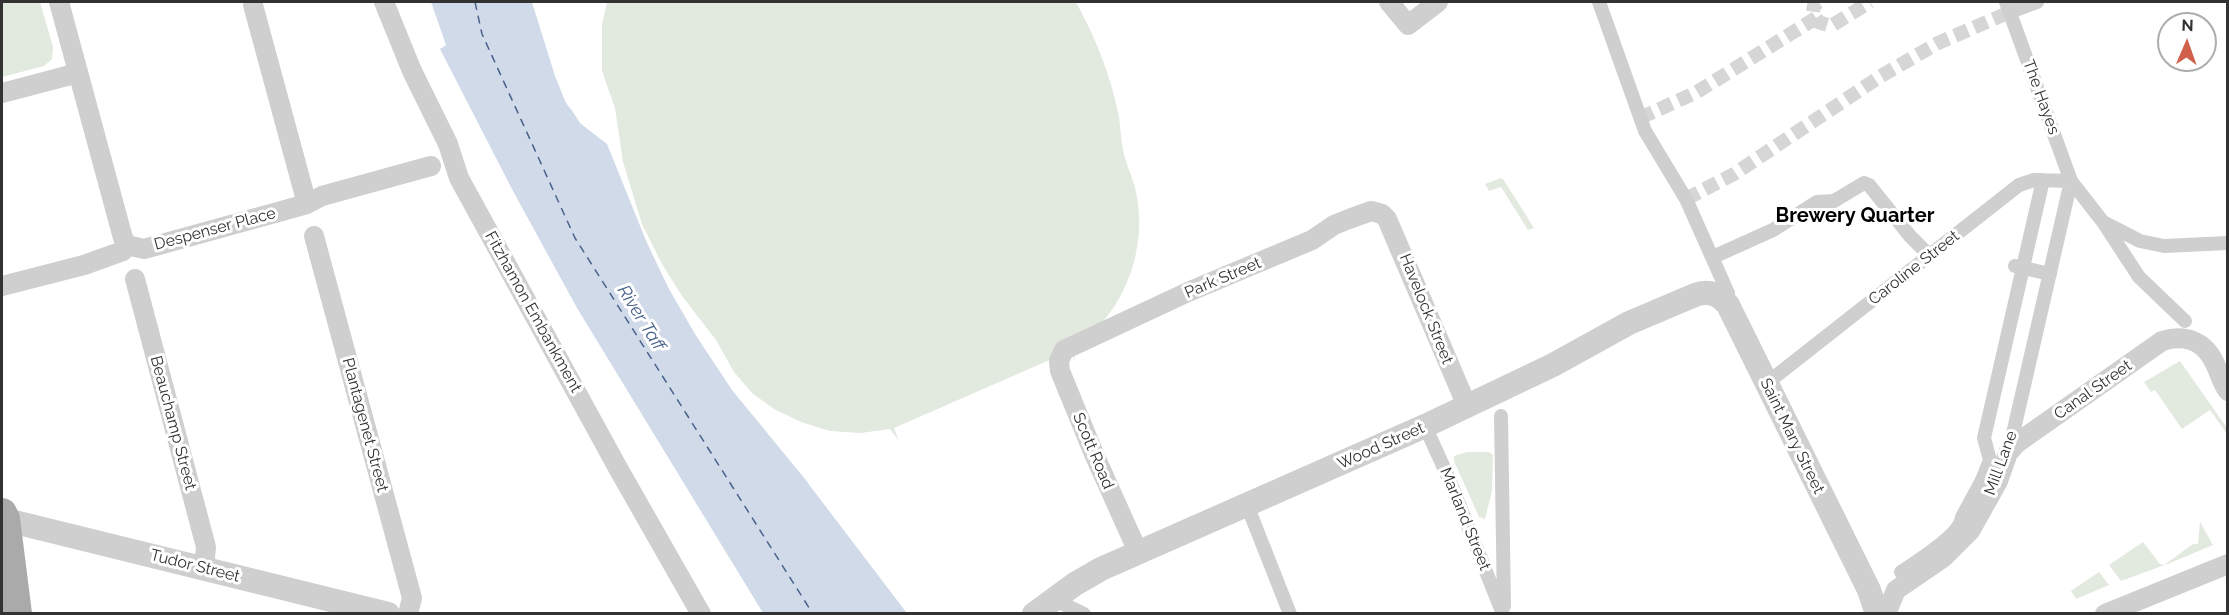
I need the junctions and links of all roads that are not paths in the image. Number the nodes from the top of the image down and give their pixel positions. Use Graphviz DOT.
graph roads {
  1 [pos="59,2"];
  2 [pos="384,2"];
  3 [pos="1389,2"];
  4 [pos="1438,2"];
  5 [pos="1599,2"];
  6 [pos="2037,2"];
  7 [pos="253,5"];
  8 [pos="2008,7"];
  9 [pos="78,73"];
  10 [pos="2,93"];
  11 [pos="431,166"];
  12 [pos="2043,180"];
  13 [pos="2071,181"];
  14 [pos="307,204"];
  15 [pos="1382,214"];
  16 [pos="2103,222"];
  17 [pos="314,236"];
  18 [pos="2228,243"];
  19 [pos="127,244"];
  20 [pos="1929,255"];
  21 [pos="1713,257"];
  22 [pos="2019,267"];
  23 [pos="2050,274"];
  24 [pos="135,279"];
  25 [pos="2,286"];
  26 [pos="1728,305"];
  27 [pos="2184,330"];
  28 [pos="1064,350"];
  29 [pos="1767,383"];
  30 [pos="2228,391"];
  31 [pos="1467,406"];
  32 [pos="1501,416"];
  33 [pos="1425,426"];
  34 [pos="2008,453"];
  35 [pos="1247,505"];
  36 [pos="3,517"];
  37 [pos="1138,552"];
  38 [pos="2228,564"];
  39 [pos="204,568"];
  40 [pos="1901,572"];
  41 [pos="1053,599"];
  42 [pos="17,614"];
  43 [pos="388,614"];
  44 [pos="408,614"];
  45 [pos="701,614"];
  46 [pos="1034,614"];
  47 [pos="1084,614"];
  48 [pos="1290,614"];
  49 [pos="1503,614"];
  50 [pos="1877,614"];
  51 [pos="1886,614"];
  52 [pos="2104,614"];
  1 -- 9 [label="street"];
  2 -- 45 [label="street, Fitzhamon Embankment"];
  3 -- 4 [label="street"];
  5 -- 21 [label="street, Saint Mary Street"];
  6 -- 8 [label="street, The Hayes"];
  7 -- 14 [label="street"];
  8 -- 13 [label="street, The Hayes"];
  9 -- 10 [label="street"];
  9 -- 19 [label="street"];
  11 -- 14 [label="street, Despenser Place"];
  12 -- 13 [label="street, Caroline Street"];
  12 -- 20 [label="street, Caroline Street"];
  12 -- 22 [label="street, Mill Lane"];
  13 -- 16 [label="street"];
  13 -- 23 [label="street, Mill Lane"];
  14 -- 19 [label="street, Despenser Place"];
  15 -- 28 [label="street, Park Street"];
  15 -- 31 [label="street, Havelock Street"];
  16 -- 18 [label="street"];
  16 -- 27 [label="street"];
  17 -- 44 [label="street, Plantagenet Street"];
  19 -- 25 [label="street"];
  20 -- 21 [label="street"];
  20 -- 29 [label="street, Caroline Street"];
  21 -- 26 [label="street, Saint Mary Street"];
  22 -- 23 [label="street"];
  22 -- 40 [label="street, Mill Lane"];
  23 -- 34 [label="street, Mill Lane"];
  24 -- 39 [label="street, Beauchamp Street"];
  26 -- 29 [label="street, Saint Mary Street"];
  26 -- 31 [label="street, Wood Street"];
  27 -- 30 [label="street"];
  27 -- 34 [label="street, Canal Street"];
  28 -- 37 [label="street, Scott Road"];
  29 -- 50 [label="street, Saint Mary Street"];
  31 -- 33 [label="street, Wood Street"];
  32 -- 49 [label="street, Marland Street"];
  33 -- 35 [label="street, Wood Street"];
  33 -- 49 [label="street, Marland Street"];
  34 -- 51 [label="street, Mill Lane"];
  35 -- 37 [label="street, Wood Street"];
  35 -- 48 [label="street"];
  36 -- 39 [label="street, Tudor Street"];
  36 -- 42 [label="main road"];
  37 -- 41 [label="street, Wood Street"];
  38 -- 52 [label="street"];
  39 -- 43 [label="street, Tudor Street"];
  41 -- 46 [label="street, Wood Street"];
  41 -- 47 [label="street"];
}
